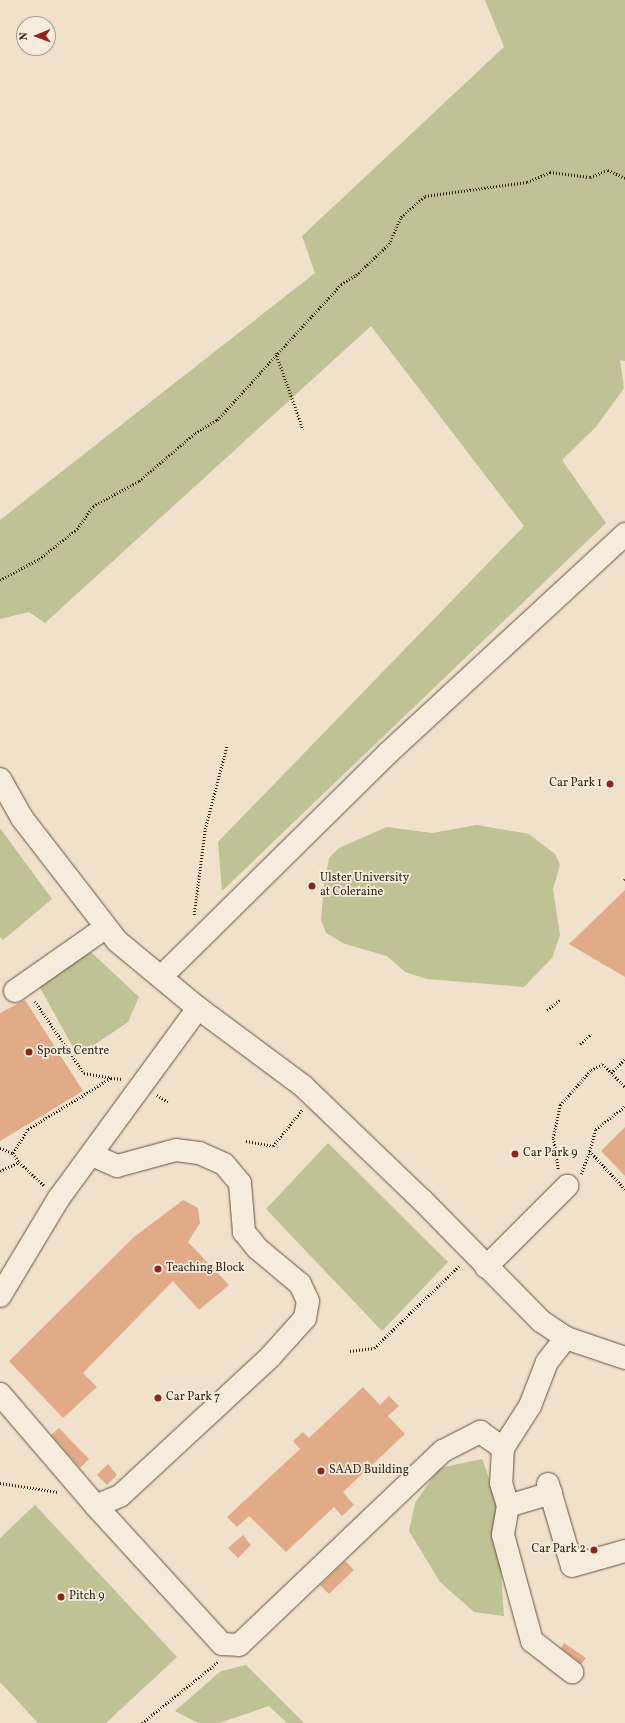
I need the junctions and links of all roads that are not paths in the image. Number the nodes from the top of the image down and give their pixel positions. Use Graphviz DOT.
graph roads {
  1 [pos="625,534"];
  2 [pos="0,779"];
  3 [pos="105,928"];
  4 [pos="161,977"];
  5 [pos="23,994"];
  6 [pos="198,1008"];
  7 [pos="92,1155"];
  8 [pos="564,1181"];
  9 [pos="486,1267"];
  10 [pos="0,1296"];
  11 [pos="566,1338"];
  12 [pos="625,1358"];
  13 [pos="0,1394"];
  14 [pos="504,1448"];
  15 [pos="91,1501"];
  16 [pos="508,1506"];
  17 [pos="625,1551"];
  18 [pos="572,1672"];
  1 -- 4 [label="lane"];
  2 -- 3 [label="lane"];
  3 -- 4 [label="lane"];
  3 -- 5 [label="lane"];
  4 -- 6 [label="lane"];
  6 -- 7 [label="lane"];
  6 -- 9 [label="lane"];
  7 -- 10 [label="lane"];
  7 -- 15 [label="lane"];
  8 -- 9 [label="lane"];
  9 -- 11 [label="lane"];
  11 -- 12 [label="lane"];
  11 -- 14 [label="lane"];
  13 -- 15 [label="lane"];
  14 -- 15 [label="lane"];
  14 -- 16 [label="lane"];
  16 -- 17 [label="lane"];
  16 -- 18 [label="lane"];
}
